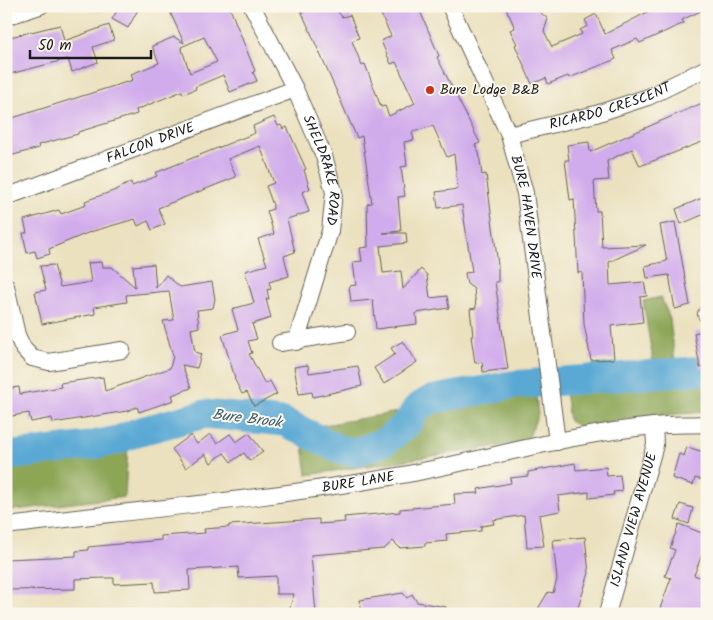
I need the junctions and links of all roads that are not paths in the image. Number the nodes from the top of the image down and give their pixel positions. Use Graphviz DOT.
graph roads {
  1 [pos="40,6"];
  2 [pos="252,6"];
  3 [pos="450,6"];
  4 [pos="6,17"];
  5 [pos="707,68"];
  6 [pos="295,89"];
  7 [pos="509,135"];
  8 [pos="6,197"];
  9 [pos="6,286"];
  10 [pos="347,332"];
  11 [pos="122,350"];
  12 [pos="707,424"];
  13 [pos="654,426"];
  14 [pos="557,442"];
  15 [pos="6,526"];
  16 [pos="607,614"];
  1 -- 4 [label="street"];
  2 -- 6 [label="street, SHELDRAKE ROAD"];
  3 -- 7 [label="street, BURE HAVEN DRIVE"];
  5 -- 7 [label="street, RICARDO CRESCENT"];
  6 -- 8 [label="street, FALCON DRIVE"];
  6 -- 10 [label="street, SHELDRAKE ROAD"];
  7 -- 14 [label="street, BURE HAVEN DRIVE"];
  9 -- 11 [label="street"];
  12 -- 13 [label="street, BURE LANE"];
  13 -- 14 [label="street, BURE LANE"];
  13 -- 16 [label="street, ISLAND VIEW AVENUE"];
  14 -- 15 [label="street, BURE LANE"];
}
